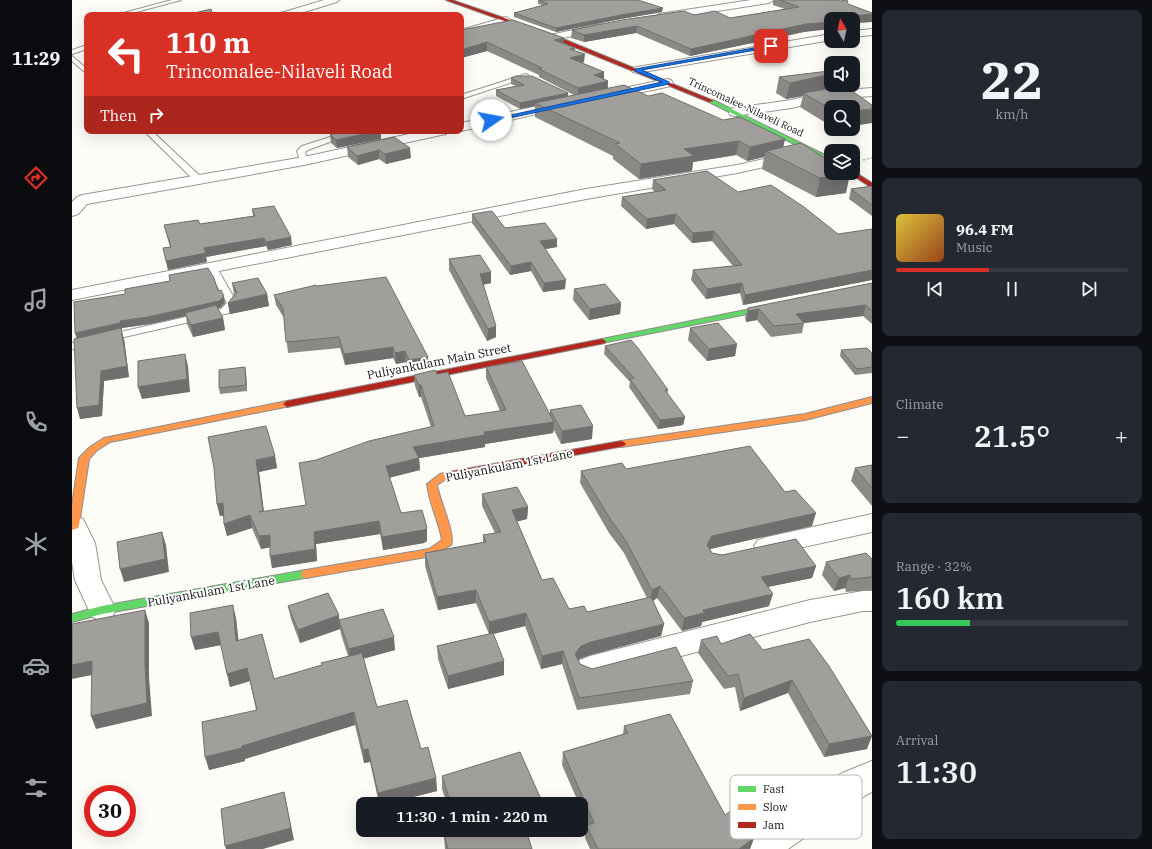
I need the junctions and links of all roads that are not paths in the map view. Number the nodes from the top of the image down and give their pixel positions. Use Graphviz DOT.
graph roads {
  1 [pos="178,0"];
  2 [pos="334,0"];
  3 [pos="453,0"];
  4 [pos="769,0"];
  5 [pos="131,12"];
  6 [pos="294,12"];
  7 [pos="652,18"];
  8 [pos="506,20"];
  9 [pos="614,25"];
  10 [pos="464,32"];
  11 [pos="872,32"];
  12 [pos="860,33"];
  13 [pos="554,37"];
  14 [pos="819,38"];
  15 [pos="824,39"];
  16 [pos="824,39"];
  17 [pos="84,48"];
  18 [pos="72,52"];
  19 [pos="72,58"];
  20 [pos="84,69"];
  21 [pos="637,70"];
  22 [pos="533,78"];
  23 [pos="667,83"];
  24 [pos="872,92"];
  25 [pos="464,96"];
  26 [pos="594,98"];
  27 [pos="580,101"];
  28 [pos="734,112"];
  29 [pos="464,126"];
  30 [pos="151,134"];
  31 [pos="347,134"];
  32 [pos="427,134"];
  33 [pos="815,151"];
  34 [pos="824,156"];
  35 [pos="304,161"];
  36 [pos="860,178"];
  37 [pos="198,179"];
  38 [pos="872,186"];
  39 [pos="72,188"];
  40 [pos="77,206"];
  41 [pos="212,268"];
  42 [pos="72,295"];
  43 [pos="786,304"];
  44 [pos="72,346"];
  45 [pos="872,400"];
  46 [pos="872,523"];
  47 [pos="73,526"];
  48 [pos="742,552"];
  49 [pos="872,601"];
  50 [pos="102,610"];
  51 [pos="72,618"];
  52 [pos="590,668"];
  53 [pos="872,776"];
  54 [pos="862,780"];
  55 [pos="774,839"];
  56 [pos="759,849"];
  1 -- 5 [label="lane"];
  2 -- 6 [label="street"];
  3 -- 8 [label="street, Trincomalee-Nilaveli Road"];
  4 -- 7 [label="street"];
  8 -- 10 [label="street"];
  8 -- 13 [label="street, Trincomalee-Nilaveli Road"];
  9 -- 13 [label="street"];
  11 -- 12 [label="street"];
  13 -- 21 [label="street, Trincomalee-Nilaveli Road"];
  14 -- 15 [label="lane"];
  14 -- 16 [label="street"];
  14 -- 21 [label="street"];
  17 -- 18 [label="lane"];
  19 -- 20 [label="lane"];
  21 -- 23 [label="street, Trincomalee-Nilaveli Road"];
  22 -- 25 [label="lane"];
  23 -- 26 [label="street"];
  23 -- 28 [label="street, Trincomalee-Nilaveli Road"];
  24 -- 28 [label="street"];
  27 -- 29 [label="street"];
  28 -- 33 [label="street, Trincomalee-Nilaveli Road"];
  30 -- 37 [label="lane"];
  31 -- 35 [label="lane"];
  32 -- 35 [label="street"];
  33 -- 34 [label="street, Trincomalee-Nilaveli Road"];
  33 -- 41 [label="street"];
  35 -- 37 [label="street"];
  36 -- 38 [label="street"];
  37 -- 40 [label="street"];
  39 -- 40 [label="street"];
  41 -- 42 [label="street"];
  41 -- 44 [label="lane"];
  43 -- 47 [label="street, Puliyankulam Main Street"];
  45 -- 50 [label="street, Puliyankulam 1st Lane"];
  46 -- 48 [label="street"];
  47 -- 50 [label="street"];
  49 -- 52 [label="street"];
  50 -- 51 [label="street"];
  53 -- 54 [label="street"];
  55 -- 56 [label="street"];
}
